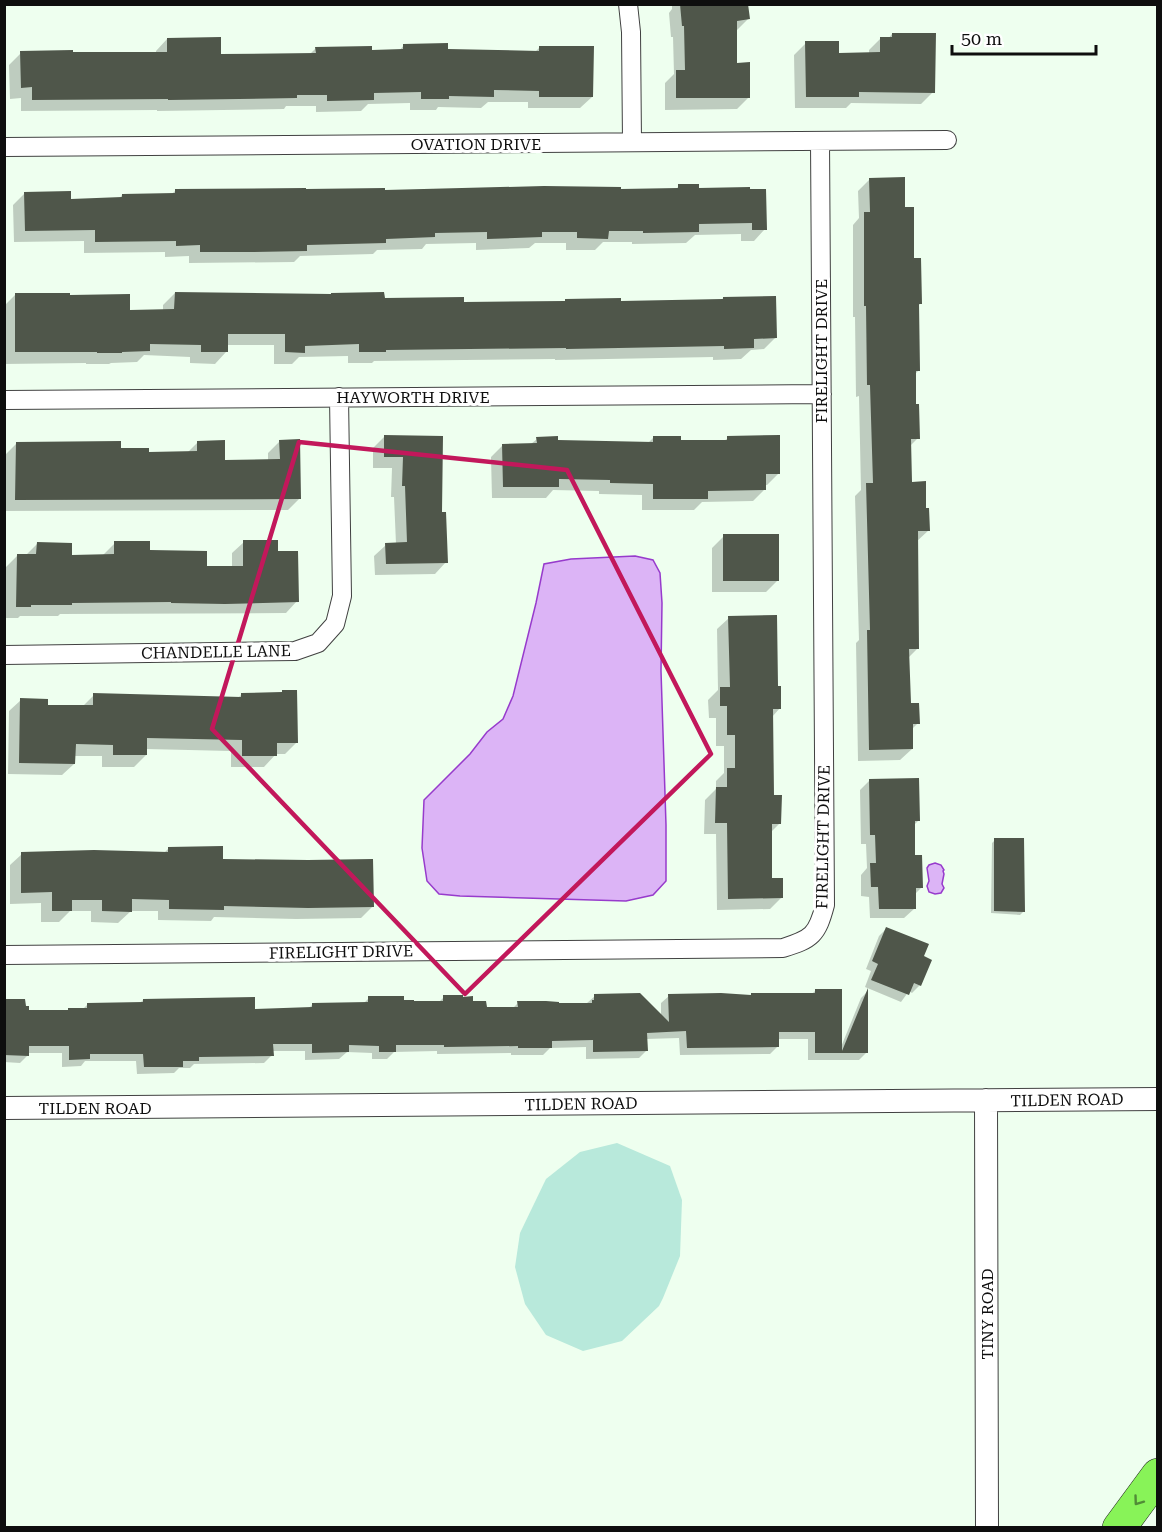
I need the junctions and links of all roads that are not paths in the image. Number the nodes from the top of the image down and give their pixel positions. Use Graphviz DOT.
graph roads {
  1 [pos="628,4"];
  2 [pos="947,140"];
  3 [pos="820,141"];
  4 [pos="632,142"];
  5 [pos="4,147"];
  6 [pos="822,394"];
  7 [pos="339,397"];
  8 [pos="4,400"];
  9 [pos="4,655"];
  10 [pos="4,956"];
  11 [pos="1158,1099"];
  12 [pos="986,1101"];
  13 [pos="4,1108"];
  14 [pos="1158,1475"];
  15 [pos="987,1527"];
  16 [pos="1119,1527"];
  1 -- 4 [label="street"];
  2 -- 3 [label="street, OVATION DRIVE"];
  3 -- 4 [label="street, OVATION DRIVE"];
  3 -- 6 [label="street, FIRELIGHT DRIVE"];
  4 -- 5 [label="street, OVATION DRIVE"];
  6 -- 7 [label="street, HAYWORTH DRIVE"];
  6 -- 10 [label="street, FIRELIGHT DRIVE"];
  7 -- 8 [label="street, HAYWORTH DRIVE"];
  7 -- 9 [label="street, CHANDELLE LANE"];
  11 -- 12 [label="street, TILDEN ROAD"];
  12 -- 13 [label="street, TILDEN ROAD"];
  12 -- 15 [label="street, TINY ROAD"];
  14 -- 16 [label="highway, one-way"];
}
